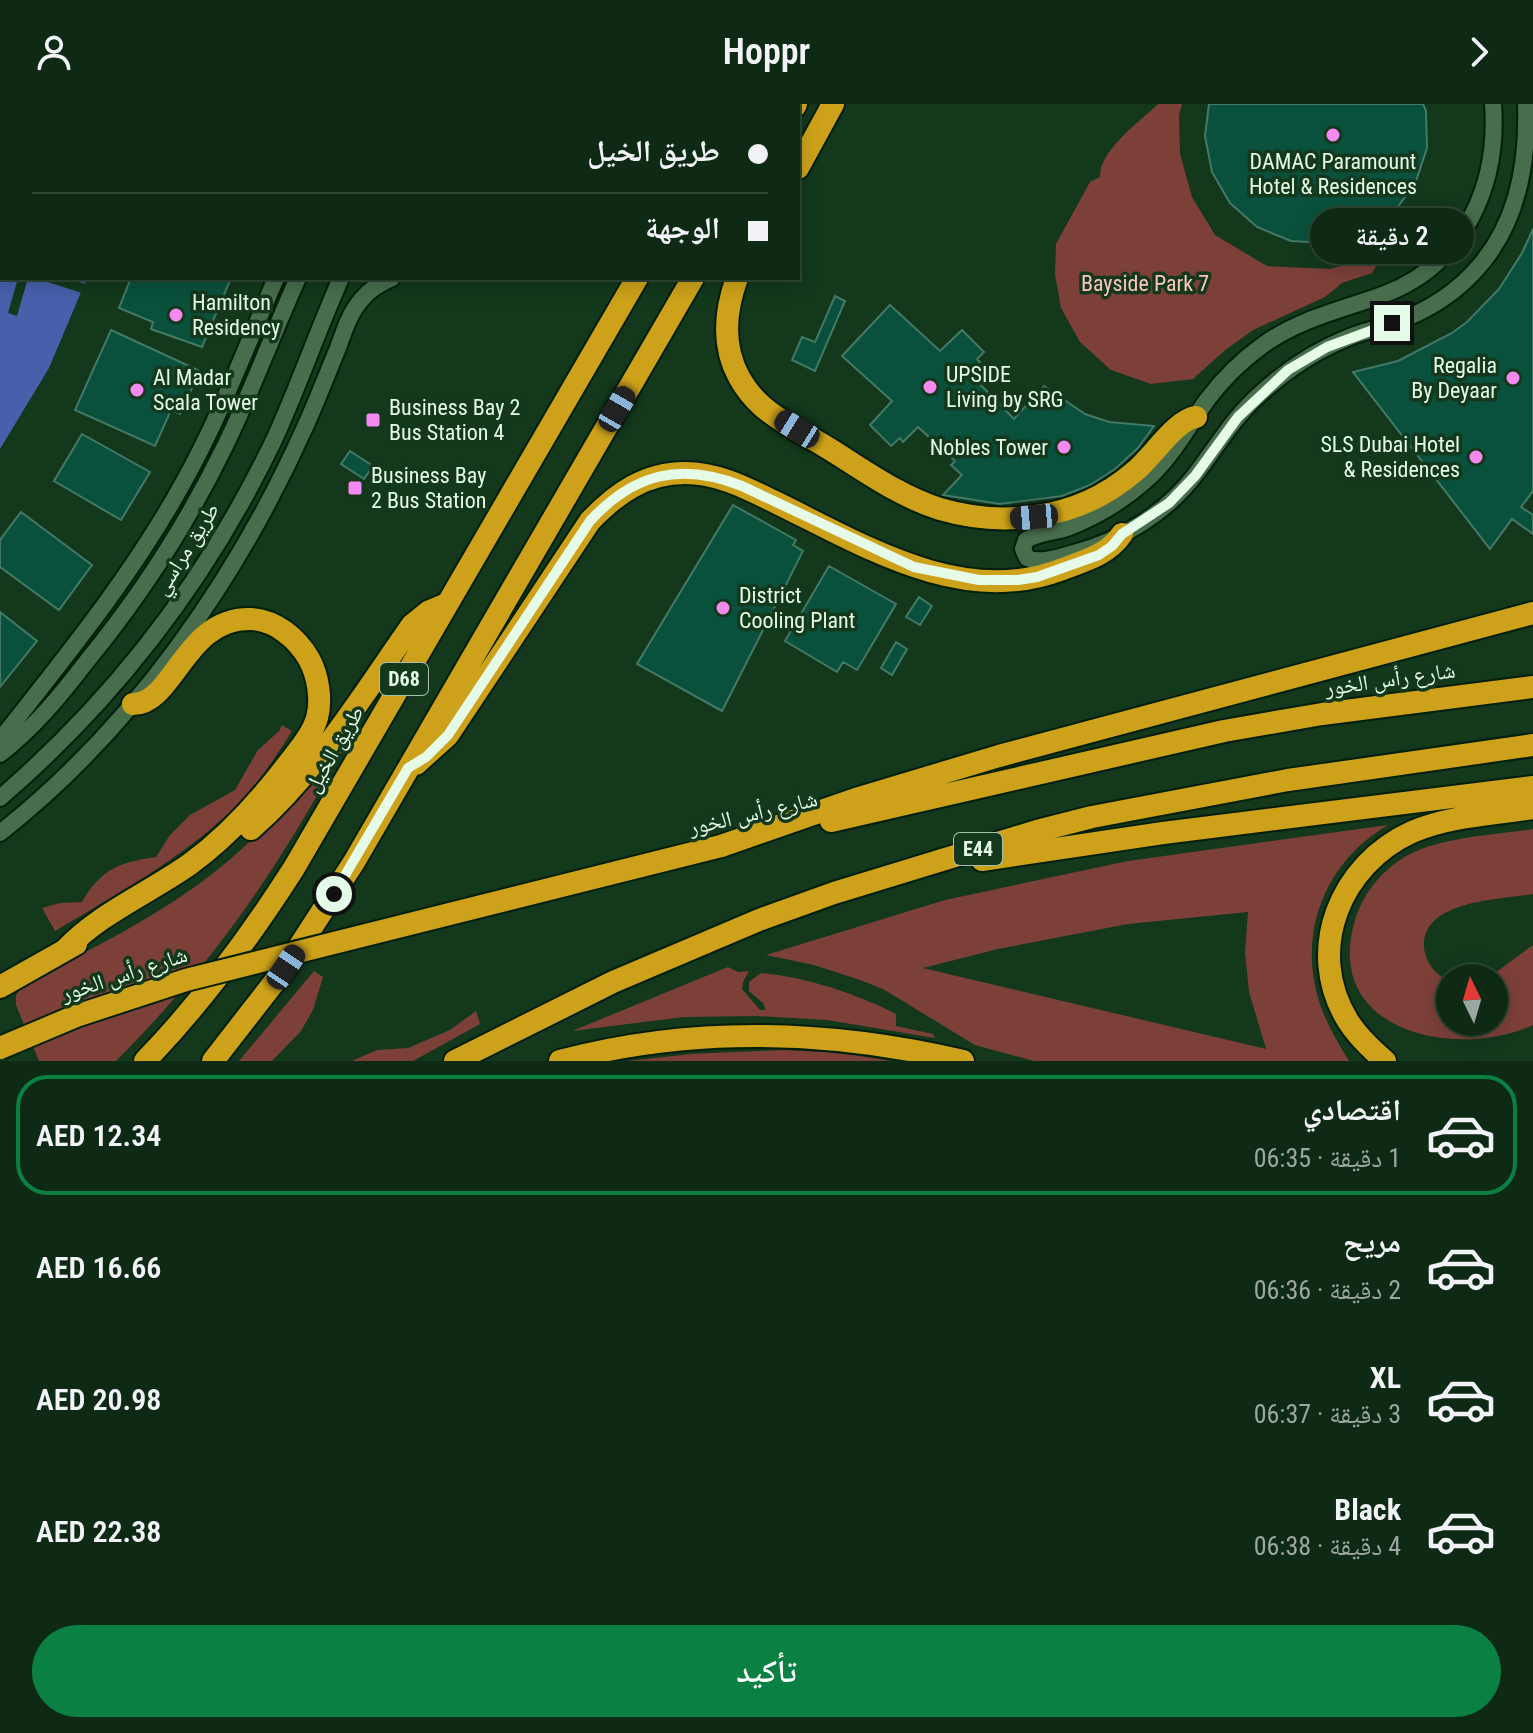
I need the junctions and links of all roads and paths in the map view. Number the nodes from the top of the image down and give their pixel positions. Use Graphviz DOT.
graph roads {
  1 [pos="833,104"];
  2 [pos="1493,104"];
  3 [pos="1526,104"];
  4 [pos="800,164"];
  5 [pos="275,280"];
  6 [pos="297,280"];
  7 [pos="340,280"];
  8 [pos="388,280"];
  9 [pos="636,280"];
  10 [pos="692,280"];
  11 [pos="736,280"];
  12 [pos="258,284"];
  13 [pos="262,308"];
  14 [pos="1196,417"];
  15 [pos="1122,534"];
  16 [pos="447,604"];
  17 [pos="1533,613"];
  18 [pos="1533,687"];
  19 [pos="133,704"];
  20 [pos="0,740"];
  21 [pos="1533,745"];
  22 [pos="0,754"];
  23 [pos="408,768"];
  24 [pos="1533,787"];
  25 [pos="0,798"];
  26 [pos="1533,808"];
  27 [pos="0,833"];
  28 [pos="721,846"];
  29 [pos="910,871"];
  30 [pos="65,950"];
  31 [pos="0,987"];
  32 [pos="0,1048"];
  33 [pos="145,1061"];
  34 [pos="213,1061"];
  35 [pos="455,1061"];
  36 [pos="560,1061"];
  37 [pos="963,1061"];
  38 [pos="1385,1061"];
  1 -- 4 [label="highway"];
  2 -- 14 [label="street"];
  3 -- 15 [label="street"];
  5 -- 13 [label="street"];
  6 -- 22 [label="street, طريق مراسي"];
  7 -- 25 [label="street, طريق مراسي"];
  8 -- 19 [label="street"];
  9 -- 16 [label="highway, طريق الخيل / D68"];
  10 -- 23 [label="highway, D68"];
  11 -- 14 [label="highway"];
  12 -- 13 [label="street"];
  13 -- 20 [label="street"];
  14 -- 15 [label="street"];
  15 -- 23 [label="highway"];
  16 -- 30 [label="highway"];
  16 -- 33 [label="highway, طريق الخيل / D68"];
  17 -- 28 [label="highway"];
  18 -- 28 [label="highway, شارع رأس الخور"];
  19 -- 27 [label="street"];
  19 -- 30 [label="highway"];
  21 -- 29 [label="highway, E44"];
  23 -- 34 [label="highway, D68"];
  24 -- 29 [label="highway"];
  26 -- 38 [label="highway"];
  28 -- 32 [label="highway, شارع رأس الخور, bridge"];
  29 -- 35 [label="highway, E44"];
  30 -- 31 [label="highway"];
  36 -- 37 [label="highway"];
}
